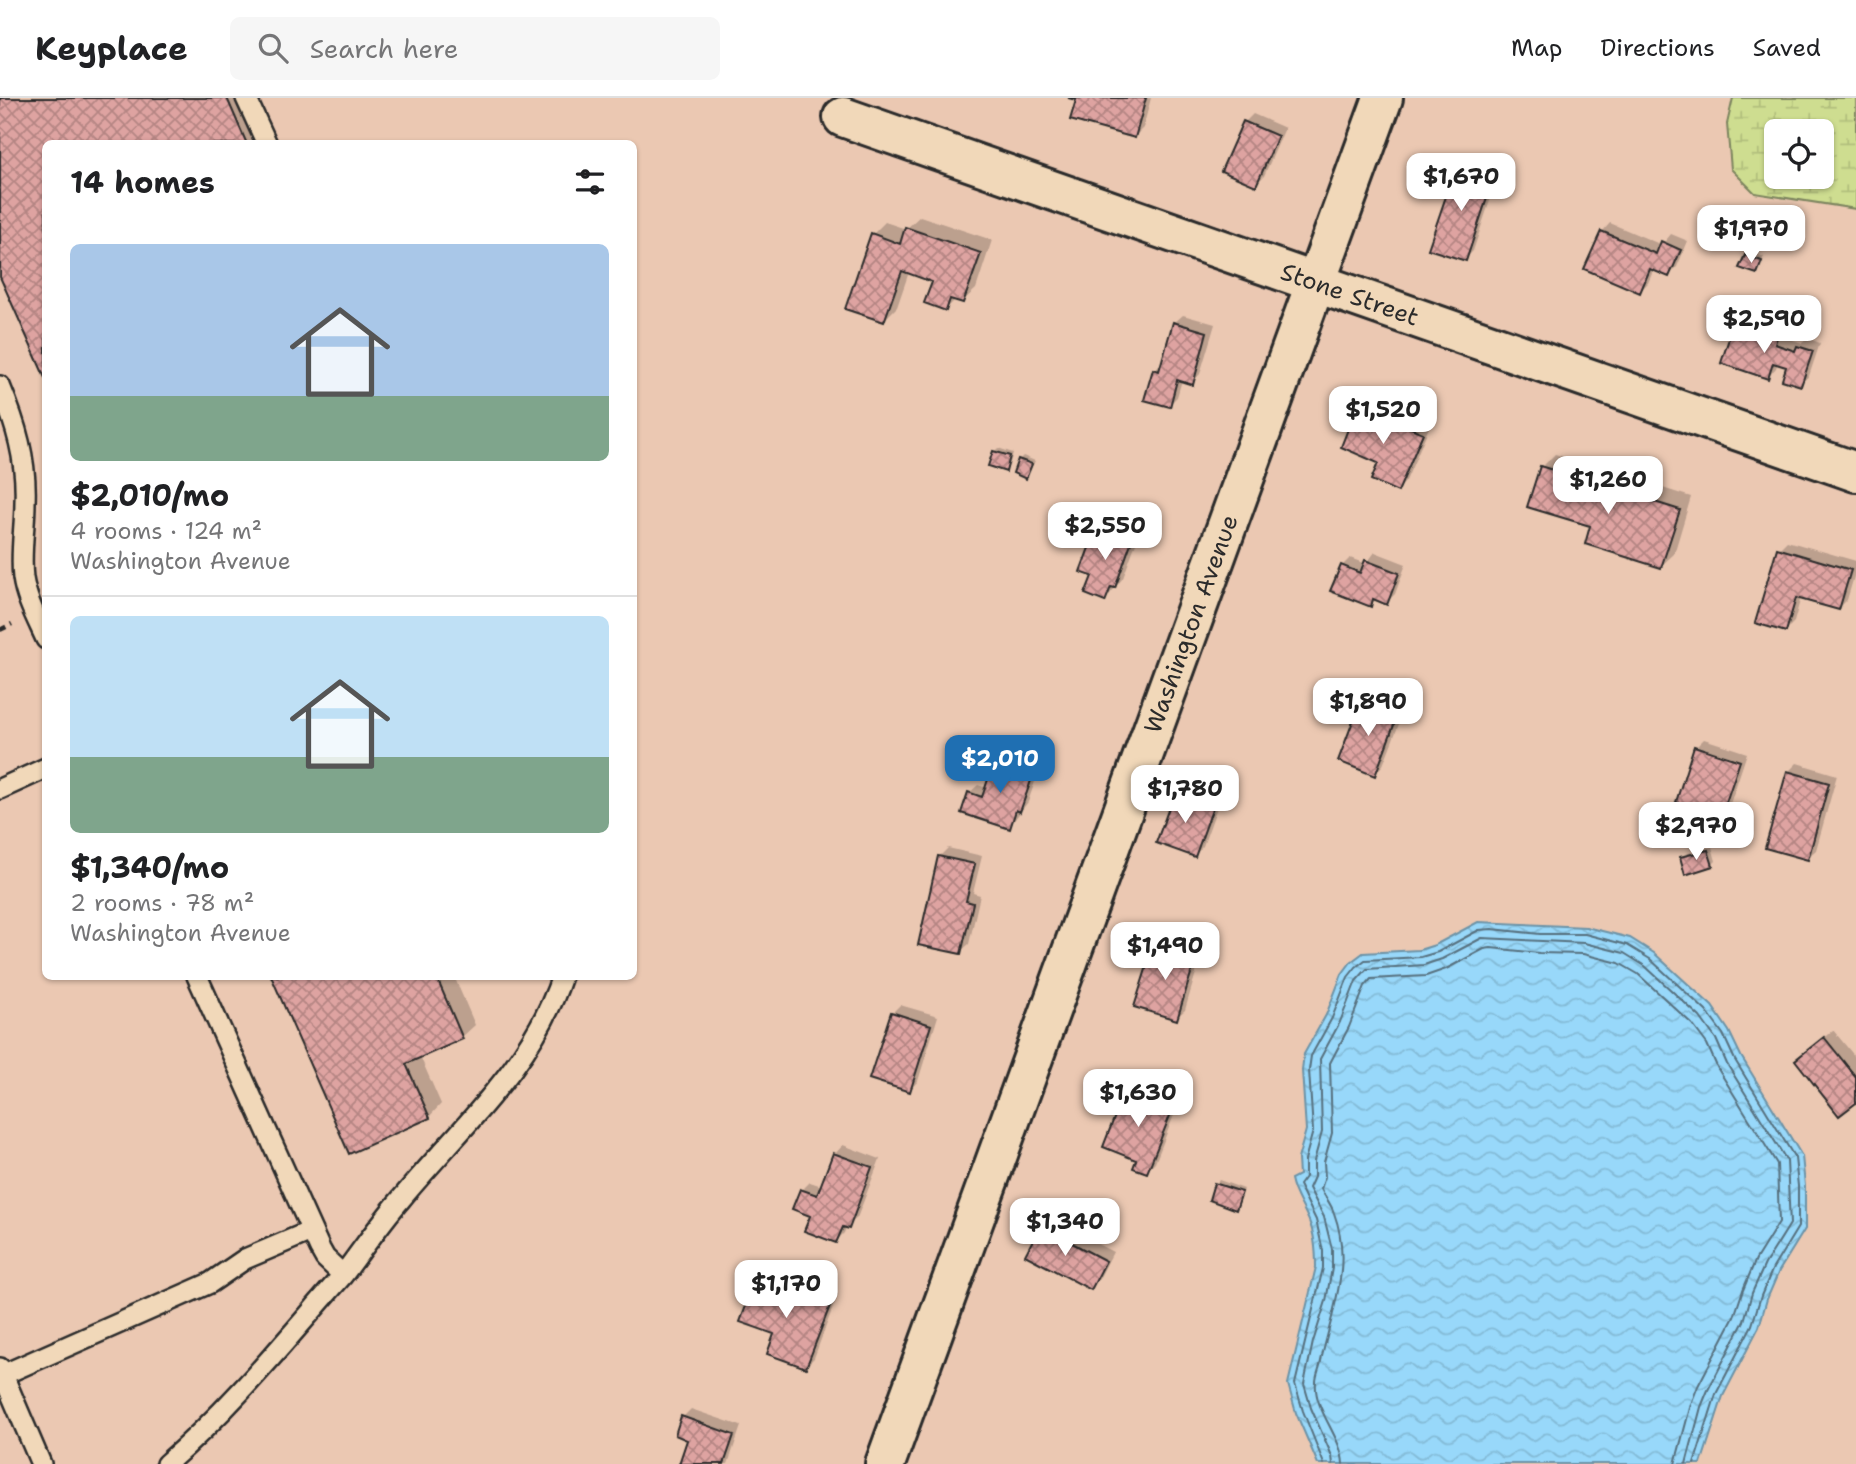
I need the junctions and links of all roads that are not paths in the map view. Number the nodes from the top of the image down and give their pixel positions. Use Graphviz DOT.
graph roads {
  1 [pos="246,98"];
  2 [pos="1383,98"];
  3 [pos="843,117"];
  4 [pos="265,140"];
  5 [pos="1316,283"];
  6 [pos="0,386"];
  7 [pos="1856,472"];
  8 [pos="42,630"];
  9 [pos="42,770"];
  10 [pos="0,789"];
  11 [pos="199,980"];
  12 [pos="560,980"];
  13 [pos="312,1231"];
  14 [pos="343,1275"];
  15 [pos="1,1373"];
  16 [pos="41,1464"];
  17 [pos="166,1464"];
  18 [pos="884,1464"];
  1 -- 4 [label="lane"];
  2 -- 5 [label="street, Washington Avenue"];
  3 -- 5 [label="street, Stone Street"];
  5 -- 7 [label="street, Stone Street"];
  5 -- 18 [label="street, Washington Avenue"];
  6 -- 8 [label="lane"];
  9 -- 10 [label="lane"];
  11 -- 13 [label="lane"];
  12 -- 14 [label="lane"];
  13 -- 14 [label="lane"];
  13 -- 15 [label="lane"];
  14 -- 17 [label="lane"];
  15 -- 16 [label="lane"];
}
